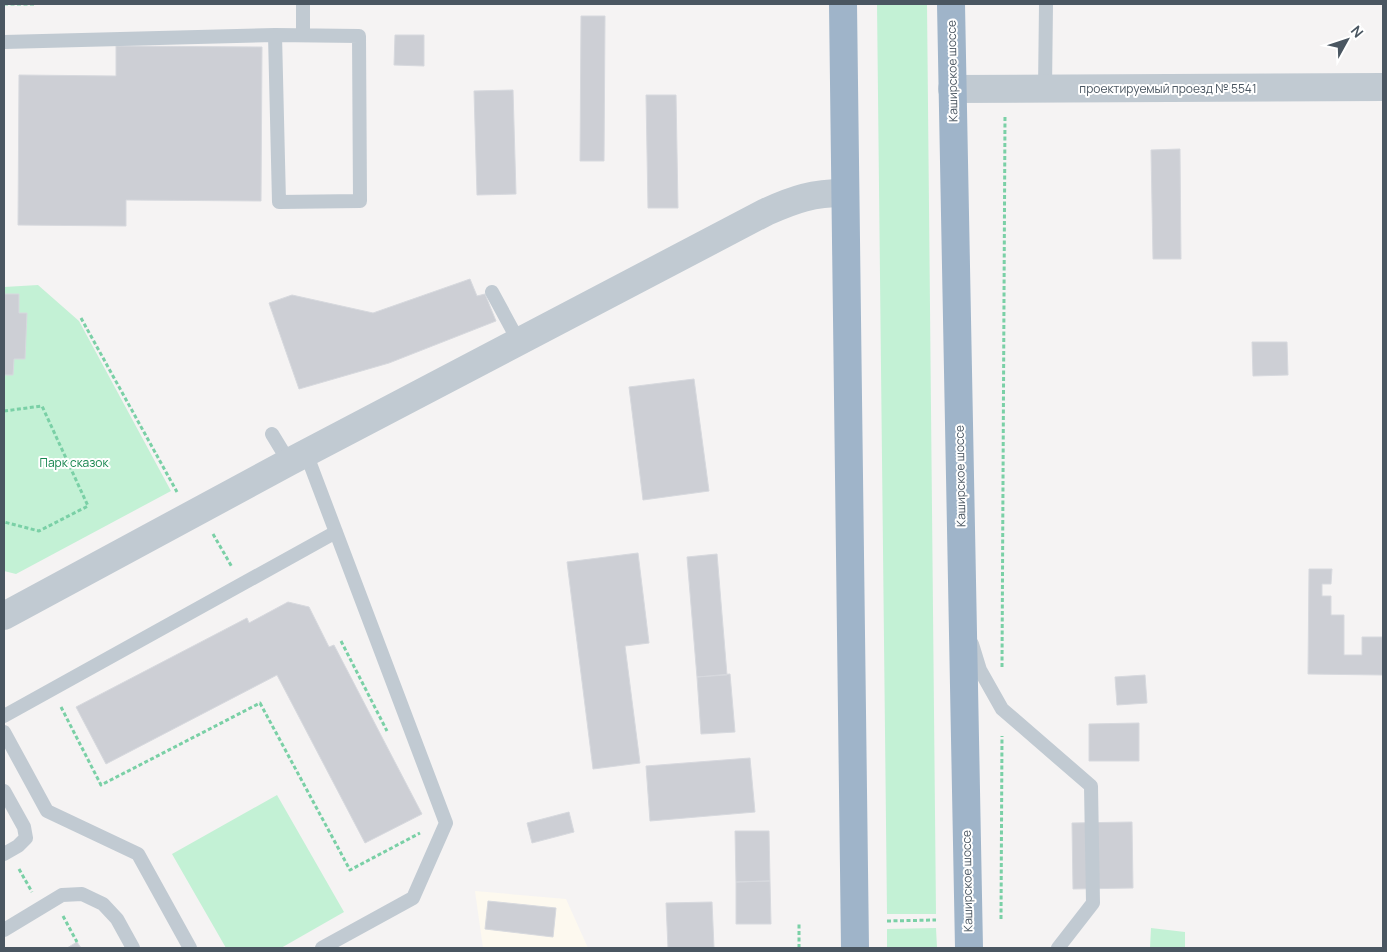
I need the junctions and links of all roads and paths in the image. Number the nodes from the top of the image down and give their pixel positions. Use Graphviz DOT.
graph roads {
  1 [pos="4,4"];
  2 [pos="36,4"];
  3 [pos="303,4"];
  4 [pos="843,4"];
  5 [pos="952,4"];
  6 [pos="1046,4"];
  7 [pos="274,35"];
  8 [pos="303,35"];
  9 [pos="4,42"];
  10 [pos="1383,87"];
  11 [pos="952,89"];
  12 [pos="1045,89"];
  13 [pos="1005,90"];
  14 [pos="844,193"];
  15 [pos="492,292"];
  16 [pos="81,318"];
  17 [pos="518,342"];
  18 [pos="4,411"];
  19 [pos="272,434"];
  20 [pos="297,457"];
  21 [pos="199,521"];
  22 [pos="4,522"];
  23 [pos="336,532"];
  24 [pos="242,586"];
  25 [pos="4,616"];
  26 [pos="963,616"];
  27 [pos="341,641"];
  28 [pos="1002,669"];
  29 [pos="68,700"];
  30 [pos="1002,709"];
  31 [pos="4,716"];
  32 [pos="4,732"];
  33 [pos="391,737"];
  34 [pos="4,792"];
  35 [pos="427,829"];
  36 [pos="6,852"];
  37 [pos="40,908"];
  38 [pos="68,911"];
  39 [pos="62,914"];
  40 [pos="54,919"];
  41 [pos="1001,919"];
  42 [pos="936,920"];
  43 [pos="887,921"];
  44 [pos="799,923"];
  45 [pos="4,930"];
  46 [pos="77,942"];
  47 [pos="133,948"];
  48 [pos="190,948"];
  49 [pos="322,948"];
  50 [pos="799,948"];
  51 [pos="855,948"];
  52 [pos="969,948"];
  53 [pos="1058,948"];
  1 -- 2 [label="path"];
  3 -- 8 [label="lane"];
  4 -- 14 [label="highway"];
  5 -- 11 [label="highway, Каширское шоссе"];
  6 -- 12 [label="lane"];
  7 -- 8 [label="lane"];
  7 -- 8 [label="lane"];
  7 -- 9 [label="lane"];
  10 -- 12 [label="street, проектируемый проезд № 5541"];
  11 -- 13 [label="street, проектируемый проезд № 5541"];
  11 -- 26 [label="highway, Каширское шоссе"];
  12 -- 13 [label="street, проектируемый проезд № 5541"];
  13 -- 28 [label="path"];
  14 -- 17 [label="street"];
  14 -- 51 [label="highway"];
  15 -- 17 [label="lane"];
  16 -- 21 [label="path"];
  17 -- 20 [label="street"];
  18 -- 22 [label="path"];
  19 -- 20 [label="lane"];
  20 -- 21 [label="street"];
  20 -- 23 [label="lane"];
  21 -- 24 [label="path"];
  21 -- 25 [label="street"];
  23 -- 24 [label="lane"];
  23 -- 49 [label="lane"];
  24 -- 31 [label="lane"];
  26 -- 30 [label="lane"];
  26 -- 52 [label="highway, Каширское шоссе"];
  27 -- 33 [label="path"];
  29 -- 35 [label="path"];
  30 -- 41 [label="path"];
  30 -- 53 [label="lane"];
  32 -- 48 [label="lane"];
  34 -- 36 [label="lane"];
  36 -- 37 [label="path"];
  37 -- 45 [label="lane"];
  37 -- 47 [label="lane"];
  38 -- 39 [label="path"];
  39 -- 40 [label="path"];
  39 -- 46 [label="path"];
  42 -- 43 [label="path"];
  44 -- 50 [label="path"];
}
